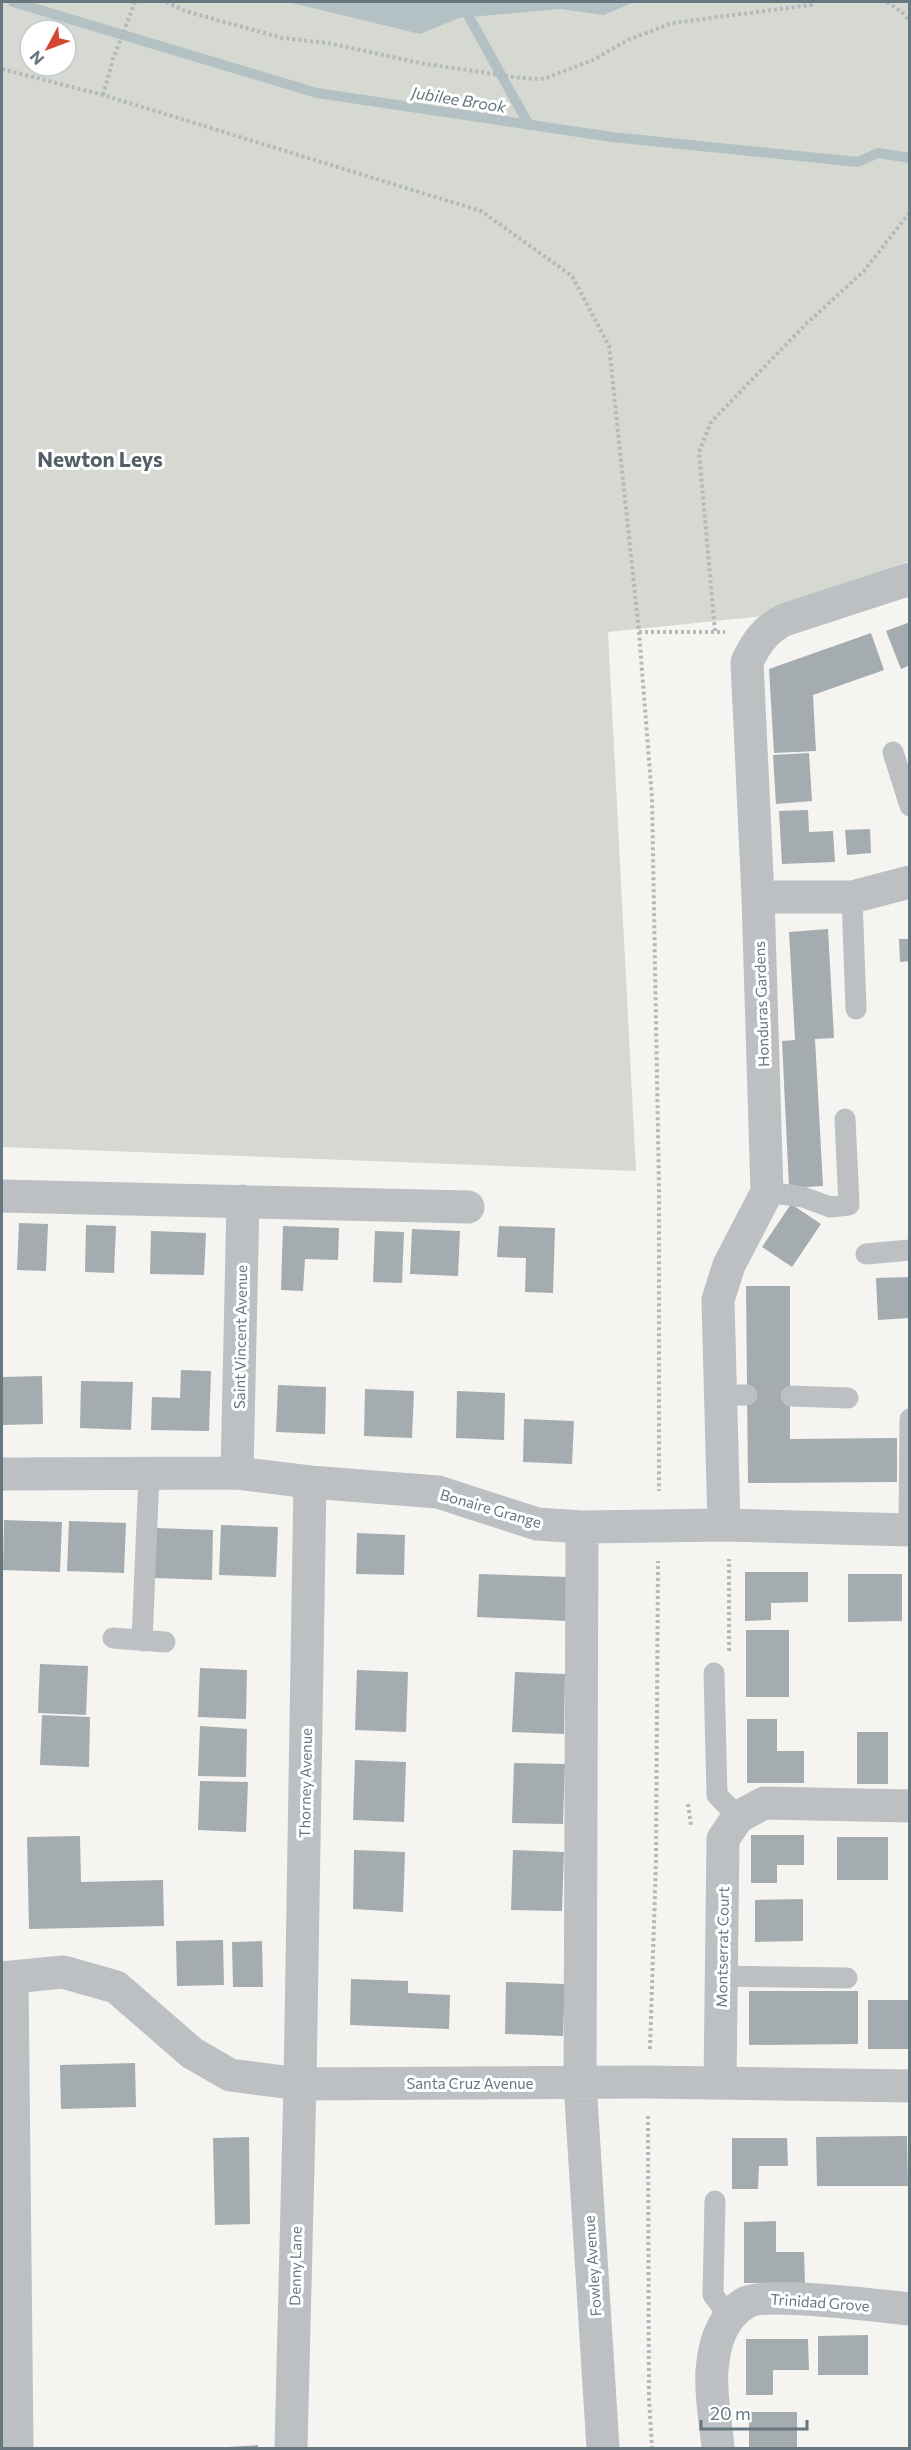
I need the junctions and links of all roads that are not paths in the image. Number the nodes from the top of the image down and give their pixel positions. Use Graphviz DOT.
graph roads {
  1 [pos="909,579"];
  2 [pos="893,752"];
  3 [pos="909,806"];
  4 [pos="909,882"];
  5 [pos="758,897"];
  6 [pos="852,897"];
  7 [pos="856,1009"];
  8 [pos="845,1119"];
  9 [pos="767,1192"];
  10 [pos="2,1196"];
  11 [pos="243,1202"];
  12 [pos="468,1207"];
  13 [pos="909,1250"];
  14 [pos="866,1254"];
  15 [pos="791,1396"];
  16 [pos="848,1398"];
  17 [pos="909,1419"];
  18 [pos="237,1473"];
  19 [pos="2,1474"];
  20 [pos="149,1474"];
  21 [pos="310,1482"];
  22 [pos="724,1525"];
  23 [pos="582,1527"];
  24 [pos="909,1530"];
  25 [pos="113,1638"];
  26 [pos="142,1641"];
  27 [pos="165,1642"];
  28 [pos="714,1673"];
  29 [pos="909,1806"];
  30 [pos="738,1817"];
  31 [pos="722,1976"];
  32 [pos="7,1978"];
  33 [pos="847,1978"];
  34 [pos="580,2083"];
  35 [pos="720,2083"];
  36 [pos="300,2084"];
  37 [pos="909,2086"];
  38 [pos="715,2201"];
  39 [pos="8,2271"];
  40 [pos="909,2309"];
  41 [pos="729,2316"];
  42 [pos="17,2448"];
  43 [pos="291,2448"];
  44 [pos="603,2448"];
  45 [pos="718,2448"];
  1 -- 5 [label="street, Honduras Gardens"];
  2 -- 3 [label="lane"];
  4 -- 6 [label="street"];
  5 -- 6 [label="street"];
  5 -- 9 [label="street, Honduras Gardens"];
  6 -- 7 [label="lane"];
  8 -- 9 [label="lane"];
  9 -- 22 [label="street, Honduras Gardens"];
  10 -- 11 [label="street"];
  11 -- 12 [label="street"];
  11 -- 18 [label="street, Saint Vincent Avenue"];
  13 -- 14 [label="lane"];
  15 -- 16 [label="lane"];
  17 -- 24 [label="lane"];
  18 -- 20 [label="street, Bonaire Grange"];
  18 -- 21 [label="street, Bonaire Grange"];
  19 -- 20 [label="street, Bonaire Grange"];
  20 -- 26 [label="lane"];
  21 -- 23 [label="street, Bonaire Grange"];
  21 -- 36 [label="street, Thorney Avenue"];
  22 -- 23 [label="street, Bonaire Grange"];
  22 -- 24 [label="street, Bonaire Grange"];
  23 -- 34 [label="street, Fowley Avenue"];
  25 -- 26 [label="lane"];
  26 -- 27 [label="lane"];
  28 -- 30 [label="lane"];
  29 -- 30 [label="street"];
  30 -- 31 [label="street, Montserrat Court"];
  31 -- 33 [label="lane"];
  31 -- 35 [label="street, Montserrat Court"];
  32 -- 36 [label="street, Santa Cruz Avenue"];
  32 -- 39 [label="street"];
  34 -- 35 [label="street, Santa Cruz Avenue"];
  34 -- 36 [label="street, Santa Cruz Avenue"];
  34 -- 44 [label="street, Fowley Avenue"];
  35 -- 37 [label="street, Santa Cruz Avenue"];
  36 -- 43 [label="street, Denny Lane"];
  38 -- 41 [label="lane"];
  39 -- 42 [label="street"];
  40 -- 41 [label="street, Trinidad Grove"];
  41 -- 45 [label="street"];
}
